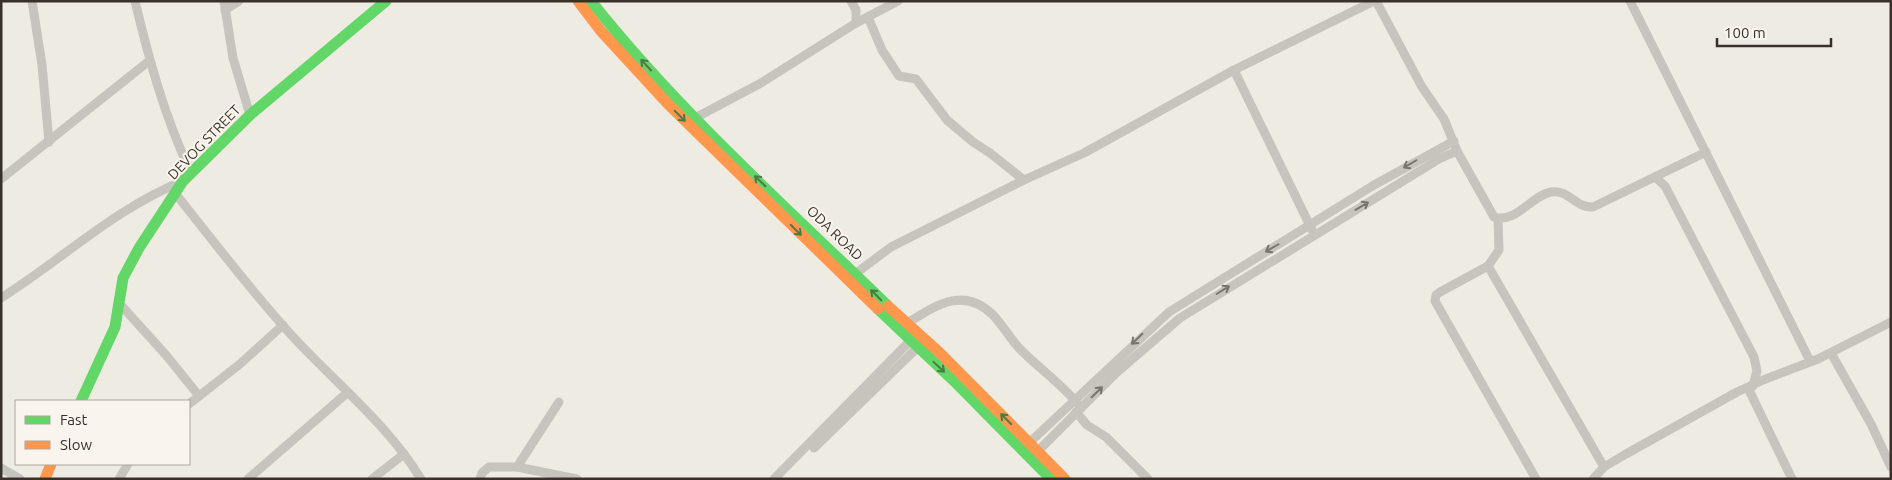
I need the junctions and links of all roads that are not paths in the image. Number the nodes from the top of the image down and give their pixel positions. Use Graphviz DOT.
graph roads {
  1 [pos="32,1"];
  2 [pos="135,1"];
  3 [pos="239,1"];
  4 [pos="386,1"];
  5 [pos="578,1"];
  6 [pos="591,1"];
  7 [pos="850,1"];
  8 [pos="898,1"];
  9 [pos="1375,1"];
  10 [pos="1630,1"];
  11 [pos="225,5"];
  12 [pos="868,17"];
  13 [pos="856,23"];
  14 [pos="149,61"];
  15 [pos="1234,70"];
  16 [pos="250,115"];
  17 [pos="695,118"];
  18 [pos="1454,141"];
  19 [pos="49,142"];
  20 [pos="1457,151"];
  21 [pos="1706,152"];
  22 [pos="187,177"];
  23 [pos="1655,177"];
  24 [pos="1,178"];
  25 [pos="1024,180"];
  26 [pos="175,193"];
  27 [pos="1498,218"];
  28 [pos="1309,226"];
  29 [pos="1314,234"];
  30 [pos="1488,266"];
  31 [pos="855,274"];
  32 [pos="1,298"];
  33 [pos="119,303"];
  34 [pos="1180,304"];
  35 [pos="1185,314"];
  36 [pos="1891,322"];
  37 [pos="906,324"];
  38 [pos="283,325"];
  39 [pos="915,344"];
  40 [pos="1831,353"];
  41 [pos="1810,361"];
  42 [pos="957,378"];
  43 [pos="1751,387"];
  44 [pos="347,393"];
  45 [pos="199,396"];
  46 [pos="81,400"];
  47 [pos="1074,400"];
  48 [pos="559,402"];
  49 [pos="190,403"];
  50 [pos="1078,410"];
  51 [pos="828,430"];
  52 [pos="1033,447"];
  53 [pos="404,454"];
  54 [pos="51,465"];
  55 [pos="127,465"];
  56 [pos="517,467"];
  57 [pos="1604,467"];
  58 [pos="1,468"];
  59 [pos="1891,468"];
  60 [pos="1790,478"];
  61 [pos="20,479"];
  62 [pos="45,479"];
  63 [pos="119,479"];
  64 [pos="248,479"];
  65 [pos="372,479"];
  66 [pos="421,479"];
  67 [pos="480,479"];
  68 [pos="576,479"];
  69 [pos="774,479"];
  70 [pos="781,479"];
  71 [pos="1051,479"];
  72 [pos="1065,479"];
  73 [pos="1148,479"];
  74 [pos="1536,479"];
  75 [pos="1593,479"];
  1 -- 19 [label="street"];
  2 -- 14 [label="street"];
  3 -- 11 [label="street"];
  4 -- 16 [label="street, DEVOG STREET"];
  5 -- 39 [label="street, ODA ROAD, one-way"];
  17 -- 6 [label="street, ODA ROAD, one-way"];
  7 -- 13 [label="street"];
  8 -- 12 [label="street"];
  9 -- 15 [label="street"];
  9 -- 18 [label="street"];
  10 -- 21 [label="street"];
  11 -- 16 [label="street"];
  12 -- 13 [label="street"];
  12 -- 25 [label="street"];
  13 -- 17 [label="street"];
  14 -- 19 [label="street"];
  14 -- 22 [label="street"];
  15 -- 25 [label="street"];
  15 -- 28 [label="street"];
  16 -- 22 [label="street, DEVOG STREET"];
  31 -- 17 [label="street, ODA ROAD, one-way"];
  18 -- 20 [label="street"];
  18 -- 28 [label="street, one-way"];
  19 -- 24 [label="street"];
  20 -- 27 [label="street"];
  29 -- 20 [label="street, one-way"];
  21 -- 23 [label="street"];
  21 -- 41 [label="street"];
  22 -- 26 [label="street, DEVOG STREET"];
  22 -- 32 [label="street"];
  23 -- 27 [label="street"];
  23 -- 43 [label="street"];
  25 -- 31 [label="street"];
  26 -- 33 [label="street, DEVOG STREET"];
  26 -- 38 [label="street"];
  27 -- 30 [label="street"];
  28 -- 29 [label="street"];
  28 -- 34 [label="street, one-way"];
  35 -- 29 [label="street, one-way"];
  30 -- 57 [label="street"];
  30 -- 74 [label="street"];
  37 -- 31 [label="street, ODA ROAD, one-way"];
  33 -- 45 [label="street"];
  33 -- 46 [label="street, DEVOG STREET"];
  34 -- 35 [label="street"];
  34 -- 47 [label="street, one-way"];
  50 -- 35 [label="street, one-way"];
  36 -- 40 [label="street"];
  37 -- 42 [label="street, ODA ROAD"];
  37 -- 47 [label="street"];
  38 -- 44 [label="street"];
  38 -- 45 [label="street"];
  39 -- 42 [label="street, ODA ROAD, one-way"];
  39 -- 51 [label="street"];
  40 -- 41 [label="street"];
  40 -- 59 [label="street"];
  41 -- 43 [label="street"];
  52 -- 42 [label="street, ODA ROAD, one-way"];
  42 -- 71 [label="street, ODA ROAD"];
  43 -- 57 [label="street"];
  43 -- 60 [label="street"];
  44 -- 53 [label="street"];
  44 -- 64 [label="street"];
  45 -- 49 [label="street"];
  47 -- 50 [label="street"];
  47 -- 52 [label="street"];
  48 -- 56 [label="street"];
  50 -- 52 [label="street"];
  50 -- 73 [label="street"];
  51 -- 69 [label="street"];
  51 -- 70 [label="street"];
  52 -- 72 [label="street, ODA ROAD"];
  53 -- 65 [label="street"];
  53 -- 66 [label="street"];
  54 -- 62 [label="street"];
  55 -- 63 [label="street"];
  56 -- 67 [label="street"];
  56 -- 68 [label="street"];
  57 -- 75 [label="street"];
  58 -- 61 [label="street"];
}
